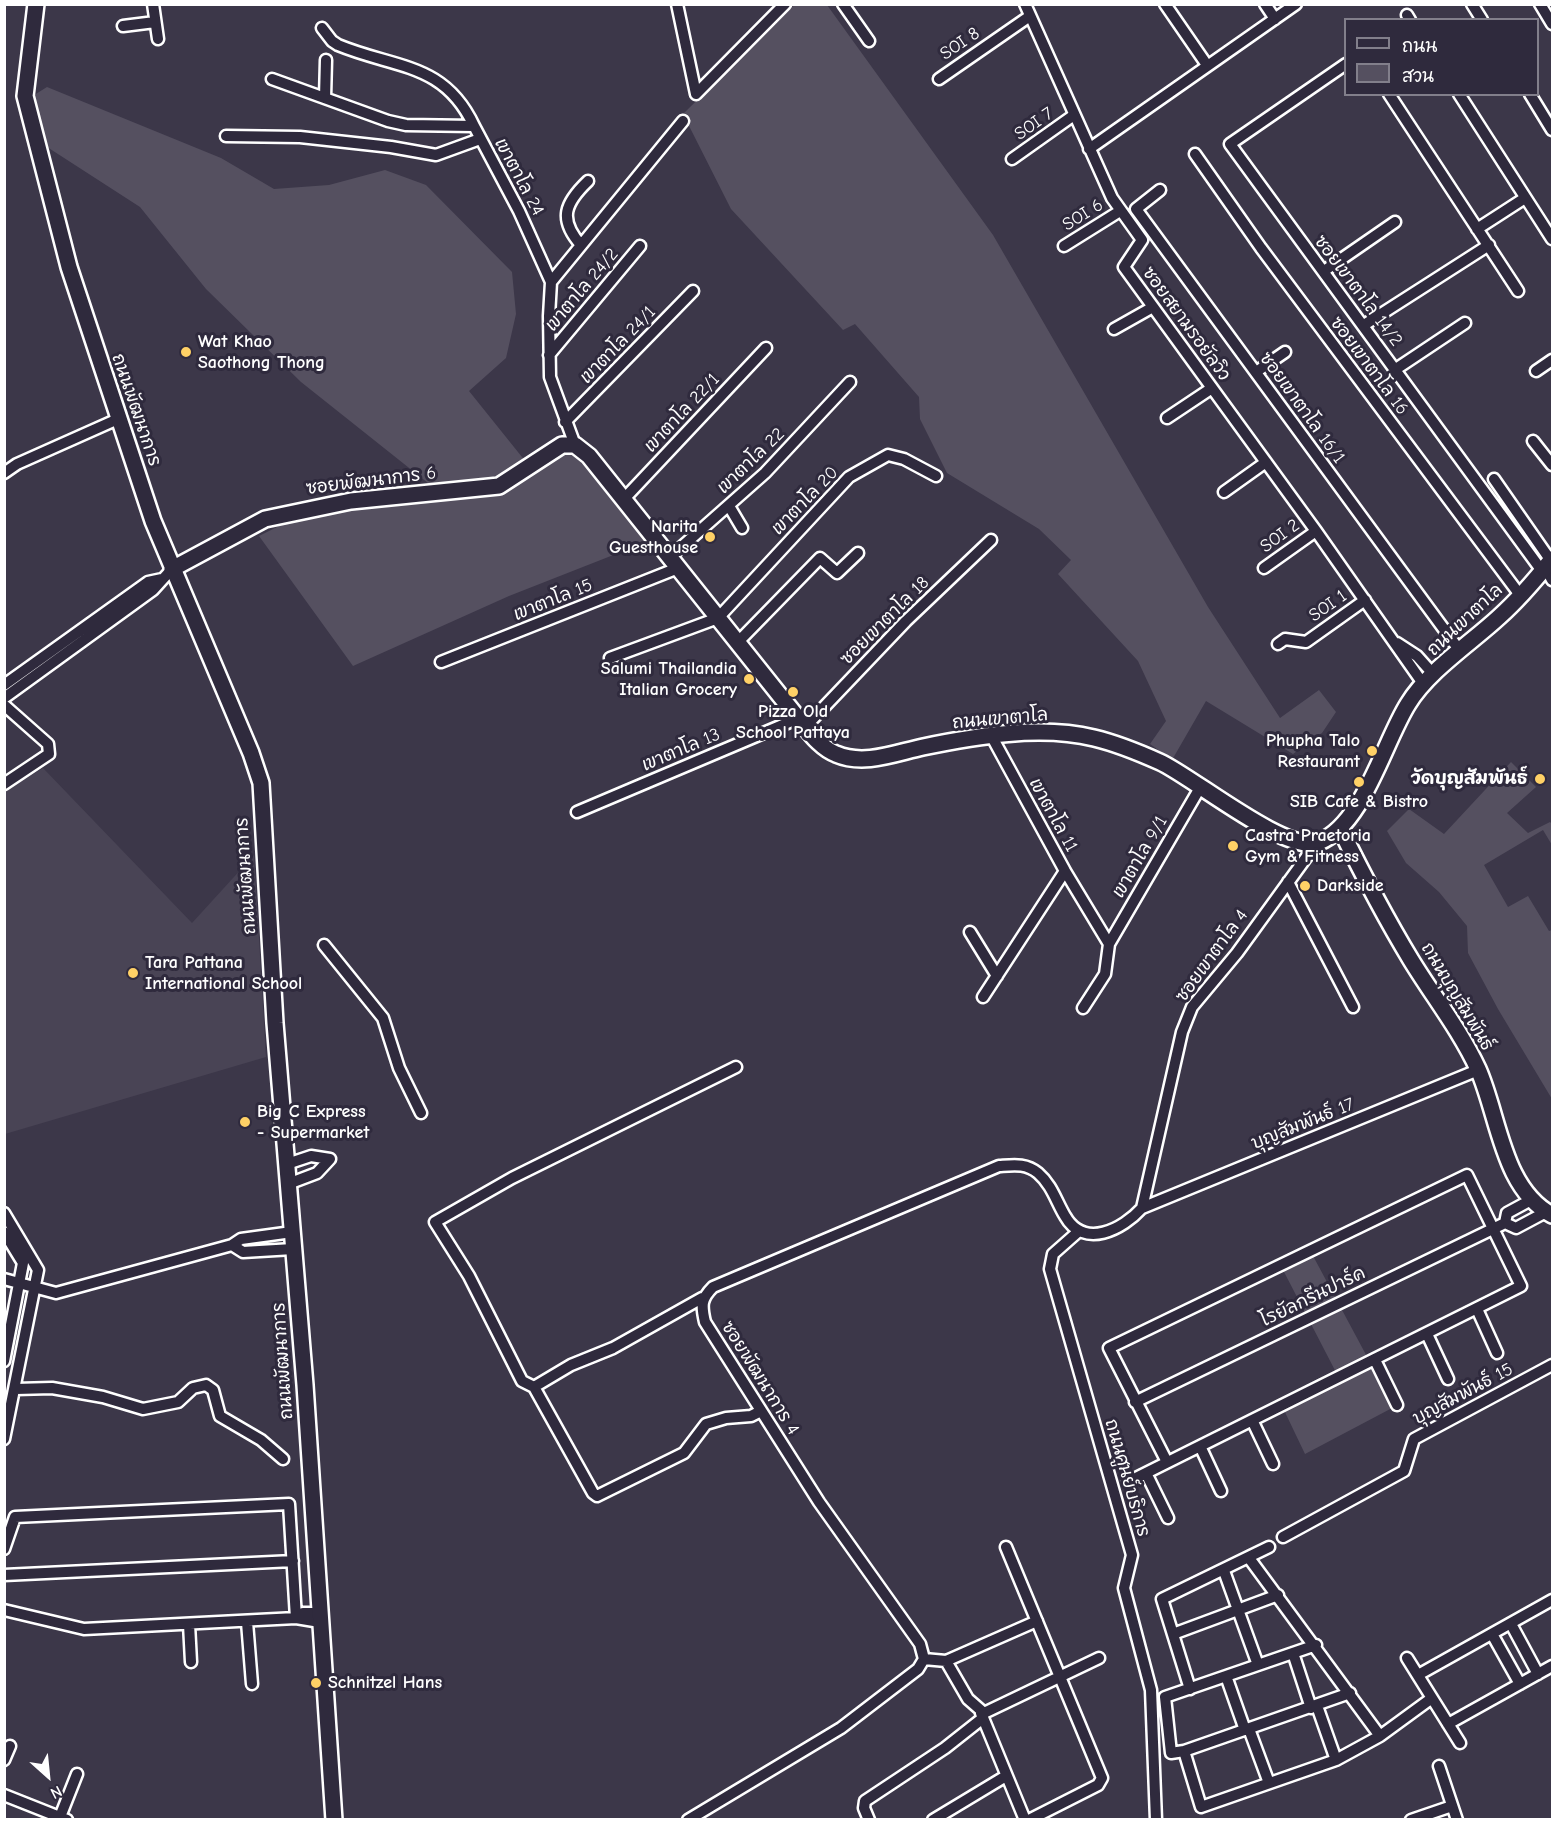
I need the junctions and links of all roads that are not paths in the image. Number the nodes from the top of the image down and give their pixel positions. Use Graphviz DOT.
graph roads {
  1 [pos="36,4"];
  2 [pos="153,4"];
  3 [pos="677,4"];
  4 [pos="785,4"];
  5 [pos="843,4"];
  6 [pos="1025,4"];
  7 [pos="1165,4"];
  8 [pos="1265,4"];
  9 [pos="1296,4"];
  10 [pos="1472,4"];
  11 [pos="1540,4"];
  12 [pos="1030,16"];
  13 [pos="1481,18"];
  14 [pos="1275,19"];
  15 [pos="155,22"];
  16 [pos="1552,24"];
  17 [pos="123,26"];
  18 [pos="322,28"];
  19 [pos="158,39"];
  20 [pos="869,41"];
  21 [pos="326,60"];
  22 [pos="1207,65"];
  23 [pos="1344,65"];
  24 [pos="272,79"];
  25 [pos="939,79"];
  26 [pos="1390,96"];
  27 [pos="1460,96"];
  28 [pos="1531,96"];
  29 [pos="325,98"];
  30 [pos="1074,115"];
  31 [pos="683,122"];
  32 [pos="474,126"];
  33 [pos="1552,130"];
  34 [pos="226,136"];
  35 [pos="480,139"];
  36 [pos="1089,149"];
  37 [pos="1195,154"];
  38 [pos="1012,159"];
  39 [pos="588,180"];
  40 [pos="1160,190"];
  41 [pos="1525,198"];
  42 [pos="1120,211"];
  43 [pos="1395,222"];
  44 [pos="1477,229"];
  45 [pos="1552,240"];
  46 [pos="581,245"];
  47 [pos="1488,245"];
  48 [pos="640,246"];
  49 [pos="1064,246"];
  50 [pos="1324,271"];
  51 [pos="551,282"];
  52 [pos="693,291"];
  53 [pos="1518,291"];
  54 [pos="1153,307"];
  55 [pos="1465,323"];
  56 [pos="1364,325"];
  57 [pos="1114,329"];
  58 [pos="766,348"];
  59 [pos="1285,352"];
  60 [pos="549,355"];
  61 [pos="1552,360"];
  62 [pos="1396,369"];
  63 [pos="1536,371"];
  64 [pos="1256,372"];
  65 [pos="850,382"];
  66 [pos="1212,388"];
  67 [pos="1167,418"];
  68 [pos="118,419"];
  69 [pos="566,422"];
  70 [pos="1533,441"];
  71 [pos="575,445"];
  72 [pos="1266,462"];
  73 [pos="1552,465"];
  74 [pos="4,473"];
  75 [pos="936,476"];
  76 [pos="1494,479"];
  77 [pos="1224,492"];
  78 [pos="623,500"];
  79 [pos="729,506"];
  80 [pos="742,528"];
  81 [pos="1316,531"];
  82 [pos="991,540"];
  83 [pos="858,553"];
  84 [pos="673,563"];
  85 [pos="1264,567"];
  86 [pos="1549,568"];
  87 [pos="167,574"];
  88 [pos="1520,595"];
  89 [pos="1365,600"];
  90 [pos="718,618"];
  91 [pos="738,642"];
  92 [pos="1278,644"];
  93 [pos="1460,651"];
  94 [pos="610,658"];
  95 [pos="441,662"];
  96 [pos="1429,680"];
  97 [pos="4,685"];
  98 [pos="4,698"];
  99 [pos="4,705"];
  100 [pos="9,716"];
  101 [pos="802,722"];
  102 [pos="992,737"];
  103 [pos="4,784"];
  104 [pos="1201,786"];
  105 [pos="577,812"];
  106 [pos="1340,828"];
  107 [pos="1316,844"];
  108 [pos="1065,871"];
  109 [pos="1288,882"];
  110 [pos="970,932"];
  111 [pos="1109,944"];
  112 [pos="324,945"];
  113 [pos="997,976"];
  114 [pos="983,997"];
  115 [pos="1353,1007"];
  116 [pos="1083,1008"];
  117 [pos="735,1067"];
  118 [pos="1478,1070"];
  119 [pos="420,1113"];
  120 [pos="287,1164"];
  121 [pos="288,1184"];
  122 [pos="1531,1200"];
  123 [pos="1142,1208"];
  124 [pos="4,1213"];
  125 [pos="1549,1214"];
  126 [pos="1505,1223"];
  127 [pos="1492,1230"];
  128 [pos="1079,1231"];
  129 [pos="4,1232"];
  130 [pos="292,1232"];
  131 [pos="232,1245"];
  132 [pos="293,1249"];
  133 [pos="4,1279"];
  134 [pos="21,1282"];
  135 [pos="36,1288"];
  136 [pos="702,1298"];
  137 [pos="1477,1309"];
  138 [pos="1427,1334"];
  139 [pos="1497,1353"];
  140 [pos="1375,1360"];
  141 [pos="4,1361"];
  142 [pos="1552,1365"];
  143 [pos="1448,1379"];
  144 [pos="534,1387"];
  145 [pos="16,1389"];
  146 [pos="1135,1402"];
  147 [pos="1397,1405"];
  148 [pos="761,1411"];
  149 [pos="1252,1420"];
  150 [pos="4,1439"];
  151 [pos="1200,1446"];
  152 [pos="283,1459"];
  153 [pos="1167,1462"];
  154 [pos="1273,1464"];
  155 [pos="1146,1473"];
  156 [pos="1128,1482"];
  157 [pos="1221,1491"];
  158 [pos="1168,1518"];
  159 [pos="1284,1537"];
  160 [pos="1006,1546"];
  161 [pos="1269,1547"];
  162 [pos="4,1549"];
  163 [pos="1249,1558"];
  164 [pos="293,1561"];
  165 [pos="1224,1570"];
  166 [pos="4,1575"];
  167 [pos="1278,1595"];
  168 [pos="1552,1600"];
  169 [pos="4,1610"];
  170 [pos="1238,1610"];
  171 [pos="296,1618"];
  172 [pos="319,1618"];
  173 [pos="1036,1621"];
  174 [pos="247,1622"];
  175 [pos="189,1624"];
  176 [pos="1511,1624"];
  177 [pos="1173,1634"];
  178 [pos="1492,1634"];
  179 [pos="1316,1645"];
  180 [pos="1293,1653"];
  181 [pos="1099,1658"];
  182 [pos="1407,1658"];
  183 [pos="924,1659"];
  184 [pos="946,1661"];
  185 [pos="191,1662"];
  186 [pos="1258,1665"];
  187 [pos="1552,1666"];
  188 [pos="1538,1674"];
  189 [pos="1418,1675"];
  190 [pos="1226,1676"];
  191 [pos="1060,1677"];
  192 [pos="252,1684"];
  193 [pos="1520,1684"];
  194 [pos="1190,1689"];
  195 [pos="1350,1693"];
  196 [pos="1432,1698"];
  197 [pos="1314,1707"];
  198 [pos="981,1715"];
  199 [pos="1448,1724"];
  200 [pos="1247,1730"];
  201 [pos="1380,1736"];
  202 [pos="1460,1743"];
  203 [pos="9,1746"];
  204 [pos="1184,1751"];
  205 [pos="4,1760"];
  206 [pos="1336,1760"];
  207 [pos="1439,1766"];
  208 [pos="77,1774"];
  209 [pos="1006,1776"];
  210 [pos="1269,1783"];
  211 [pos="4,1795"];
  212 [pos="1452,1806"];
  213 [pos="64,1818"];
  214 [pos="334,1820"];
  215 [pos="688,1820"];
  216 [pos="869,1820"];
  217 [pos="933,1820"];
  218 [pos="1025,1820"];
  219 [pos="1029,1820"];
  220 [pos="1156,1820"];
  221 [pos="1411,1820"];
  222 [pos="1457,1820"];
  1 -- 68 [label="street, ถนนพัฒนาการ"];
  2 -- 15 [label="street"];
  3 -- 4 [label="street"];
  5 -- 20 [label="street"];
  6 -- 12 [label="street, ซอยสยามรอยัลวิว"];
  7 -- 22 [label="street"];
  8 -- 14 [label="street"];
  9 -- 14 [label="street"];
  10 -- 13 [label="street"];
  11 -- 16 [label="street"];
  12 -- 25 [label="street, SOI 8"];
  12 -- 30 [label="street, ซอยสยามรอยัลวิว"];
  14 -- 22 [label="street"];
  15 -- 17 [label="street"];
  15 -- 19 [label="street"];
  18 -- 32 [label="street"];
  21 -- 29 [label="street"];
  22 -- 36 [label="street"];
  23 -- 50 [label="street, ซอยเขาตาโล 14/2"];
  24 -- 29 [label="street, เขาตาโล 24"];
  26 -- 44 [label="street"];
  27 -- 41 [label="street"];
  28 -- 33 [label="street"];
  29 -- 32 [label="street, เขาตาโล 24"];
  30 -- 36 [label="street, ซอยสยามรอยัลวิว"];
  30 -- 38 [label="street, SOI 7"];
  31 -- 46 [label="street"];
  32 -- 35 [label="street, เขาตาโล 24"];
  34 -- 35 [label="street"];
  35 -- 51 [label="street, เขาตาโล 24"];
  36 -- 42 [label="street, ซอยสยามรอยัลวิว"];
  37 -- 88 [label="street, ซอยเขาตาโล 16"];
  39 -- 46 [label="street"];
  40 -- 64 [label="street, ซอยเขาตาโล 16/1"];
  41 -- 44 [label="street"];
  41 -- 45 [label="street"];
  42 -- 49 [label="street, SOI 6"];
  42 -- 54 [label="street, ซอยสยามรอยัลวิว"];
  43 -- 50 [label="street"];
  44 -- 47 [label="street"];
  46 -- 51 [label="street"];
  47 -- 53 [label="street"];
  47 -- 56 [label="street"];
  48 -- 60 [label="street, เขาตาโล 24/2"];
  50 -- 56 [label="street, ซอยเขาตาโล 14/2"];
  51 -- 60 [label="street, เขาตาโล 24"];
  52 -- 69 [label="street, เขาตาโล 24/1"];
  54 -- 57 [label="street"];
  54 -- 66 [label="street, ซอยสยามรอยัลวิว"];
  55 -- 62 [label="street"];
  56 -- 62 [label="street, ซอยเขาตาโล 14/2"];
  58 -- 78 [label="street, เขาตาโล 22/1"];
  59 -- 64 [label="street"];
  60 -- 69 [label="street, เขาตาโล 24"];
  61 -- 63 [label="street"];
  62 -- 86 [label="street, ซอยเขาตาโล 14/2"];
  64 -- 93 [label="street, ซอยเขาตาโล 16/1"];
  65 -- 79 [label="street, เขาตาโล 22"];
  66 -- 67 [label="street"];
  66 -- 72 [label="street, ซอยสยามรอยัลวิว"];
  68 -- 74 [label="street"];
  68 -- 87 [label="street, ถนนพัฒนาการ"];
  69 -- 71 [label="street, เขาตาโล 24"];
  70 -- 73 [label="street"];
  71 -- 78 [label="street, ถนนเขาตาโล"];
  71 -- 87 [label="street, ซอยพัฒนาการ 6"];
  72 -- 77 [label="street"];
  72 -- 81 [label="street, ซอยสยามรอยัลวิว"];
  75 -- 90 [label="street, เขาตาโล 20"];
  76 -- 86 [label="street"];
  78 -- 84 [label="street, ถนนเขาตาโล"];
  79 -- 80 [label="street"];
  79 -- 84 [label="street, เขาตาโล 22"];
  81 -- 85 [label="street, SOI 2"];
  81 -- 89 [label="street, ซอยสยามรอยัลวิว"];
  82 -- 101 [label="street, ซอยเขาตาโล 18"];
  83 -- 91 [label="street"];
  84 -- 90 [label="street, ถนนเขาตาโล"];
  84 -- 95 [label="street, เขาตาโล 15"];
  86 -- 88 [label="street, ถนนเขาตาโล"];
  87 -- 97 [label="street"];
  87 -- 98 [label="street"];
  87 -- 120 [label="street, ถนนพัฒนาการ"];
  88 -- 93 [label="street, ถนนเขาตาโล"];
  89 -- 92 [label="street, SOI 1"];
  89 -- 96 [label="street, ซอยสยามรอยัลวิว"];
  90 -- 91 [label="street, ถนนเขาตาโล"];
  90 -- 94 [label="street"];
  91 -- 101 [label="street, ถนนเขาตาโล"];
  93 -- 96 [label="street, ถนนเขาตาโล"];
  96 -- 106 [label="street, ถนนเขาตาโล"];
  99 -- 100 [label="street"];
  100 -- 103 [label="street"];
  101 -- 102 [label="street, ถนนเขาตาโล"];
  101 -- 105 [label="street, เขาตาโล 13"];
  102 -- 104 [label="street, ถนนเขาตาโล"];
  102 -- 108 [label="street, เขาตาโล 11"];
  104 -- 107 [label="street, ถนนเขาตาโล"];
  104 -- 111 [label="street, เขาตาโล 9/1"];
  106 -- 107 [label="street, ถนนเขาตาโล"];
  106 -- 118 [label="street, ถนนบุญสัมพันธ์"];
  107 -- 109 [label="street, ซอยเขาตาโล 4"];
  108 -- 111 [label="street"];
  108 -- 113 [label="street, เขาตาโล 11"];
  109 -- 115 [label="street"];
  109 -- 123 [label="street, ซอยเขาตาโล 4"];
  110 -- 113 [label="street"];
  111 -- 116 [label="street"];
  112 -- 119 [label="street"];
  113 -- 114 [label="street, เขาตาโล 11"];
  117 -- 144 [label="street"];
  118 -- 122 [label="street, ถนนบุญสัมพันธ์"];
  118 -- 123 [label="street, บุญสัมพันธ์ 17"];
  120 -- 121 [label="street, ถนนพัฒนาการ"];
  120 -- 121 [label="street"];
  121 -- 130 [label="street, ถนนพัฒนาการ"];
  122 -- 125 [label="street, ถนนบุญสัมพันธ์"];
  122 -- 126 [label="street, โรยัลกรีนปาร์ค"];
  123 -- 128 [label="street"];
  124 -- 135 [label="street"];
  125 -- 126 [label="street, โรยัลกรีนปาร์ค"];
  126 -- 127 [label="street, โรยัลกรีนปาร์ค"];
  127 -- 137 [label="street"];
  127 -- 146 [label="street, โรยัลกรีนปาร์ค"];
  127 -- 146 [label="street"];
  128 -- 136 [label="street"];
  128 -- 220 [label="street, ถนนศูนย์บริการ"];
  129 -- 134 [label="street"];
  130 -- 131 [label="street"];
  130 -- 132 [label="street, ถนนพัฒนาการ"];
  131 -- 132 [label="street"];
  131 -- 135 [label="street"];
  132 -- 172 [label="street, ถนนพัฒนาการ"];
  133 -- 134 [label="street"];
  134 -- 135 [label="street"];
  134 -- 141 [label="street"];
  135 -- 145 [label="street"];
  136 -- 144 [label="street"];
  136 -- 148 [label="street, ซอยพัฒนาการ 4"];
  137 -- 138 [label="street"];
  137 -- 139 [label="street"];
  138 -- 140 [label="street"];
  138 -- 143 [label="street"];
  140 -- 147 [label="street"];
  140 -- 149 [label="street"];
  142 -- 159 [label="street, บุญสัมพันธ์ 15"];
  144 -- 148 [label="street"];
  145 -- 150 [label="street"];
  145 -- 152 [label="street"];
  146 -- 153 [label="street"];
  148 -- 183 [label="street, ซอยพัฒนาการ 4"];
  149 -- 151 [label="street"];
  149 -- 154 [label="street"];
  151 -- 153 [label="street"];
  151 -- 157 [label="street"];
  153 -- 155 [label="street"];
  155 -- 156 [label="street"];
  155 -- 158 [label="street"];
  160 -- 173 [label="street"];
  161 -- 163 [label="street"];
  162 -- 164 [label="street"];
  163 -- 165 [label="street"];
  163 -- 167 [label="street"];
  164 -- 166 [label="street"];
  164 -- 171 [label="street"];
  165 -- 170 [label="street"];
  165 -- 177 [label="street"];
  167 -- 170 [label="street"];
  167 -- 179 [label="street"];
  168 -- 176 [label="street"];
  169 -- 175 [label="street"];
  170 -- 177 [label="street"];
  170 -- 186 [label="street"];
  171 -- 172 [label="street"];
  171 -- 174 [label="street"];
  172 -- 214 [label="street, ถนนพัฒนาการ"];
  173 -- 184 [label="street"];
  173 -- 191 [label="street"];
  174 -- 175 [label="street"];
  174 -- 192 [label="street"];
  175 -- 185 [label="street"];
  176 -- 178 [label="street"];
  176 -- 188 [label="street"];
  177 -- 194 [label="street"];
  178 -- 189 [label="street"];
  178 -- 193 [label="street"];
  179 -- 180 [label="street"];
  179 -- 195 [label="street"];
  180 -- 186 [label="street"];
  180 -- 197 [label="street"];
  181 -- 191 [label="street"];
  182 -- 189 [label="street"];
  183 -- 184 [label="street"];
  183 -- 215 [label="street"];
  184 -- 198 [label="street"];
  186 -- 190 [label="street"];
  187 -- 188 [label="street"];
  188 -- 193 [label="street"];
  189 -- 196 [label="street"];
  190 -- 194 [label="street"];
  190 -- 200 [label="street"];
  191 -- 198 [label="street"];
  191 -- 219 [label="street"];
  193 -- 199 [label="street"];
  194 -- 204 [label="street"];
  195 -- 197 [label="street"];
  195 -- 201 [label="street"];
  196 -- 199 [label="street"];
  196 -- 201 [label="street"];
  197 -- 200 [label="street"];
  197 -- 206 [label="street"];
  198 -- 209 [label="street"];
  198 -- 216 [label="street"];
  199 -- 202 [label="street"];
  200 -- 204 [label="street"];
  200 -- 210 [label="street"];
  201 -- 206 [label="street"];
  203 -- 205 [label="street"];
  204 -- 210 [label="street"];
  206 -- 210 [label="street"];
  207 -- 212 [label="street"];
  208 -- 213 [label="street"];
  209 -- 217 [label="street"];
  209 -- 218 [label="street"];
  211 -- 213 [label="street"];
  212 -- 221 [label="street"];
  212 -- 222 [label="street"];
}
